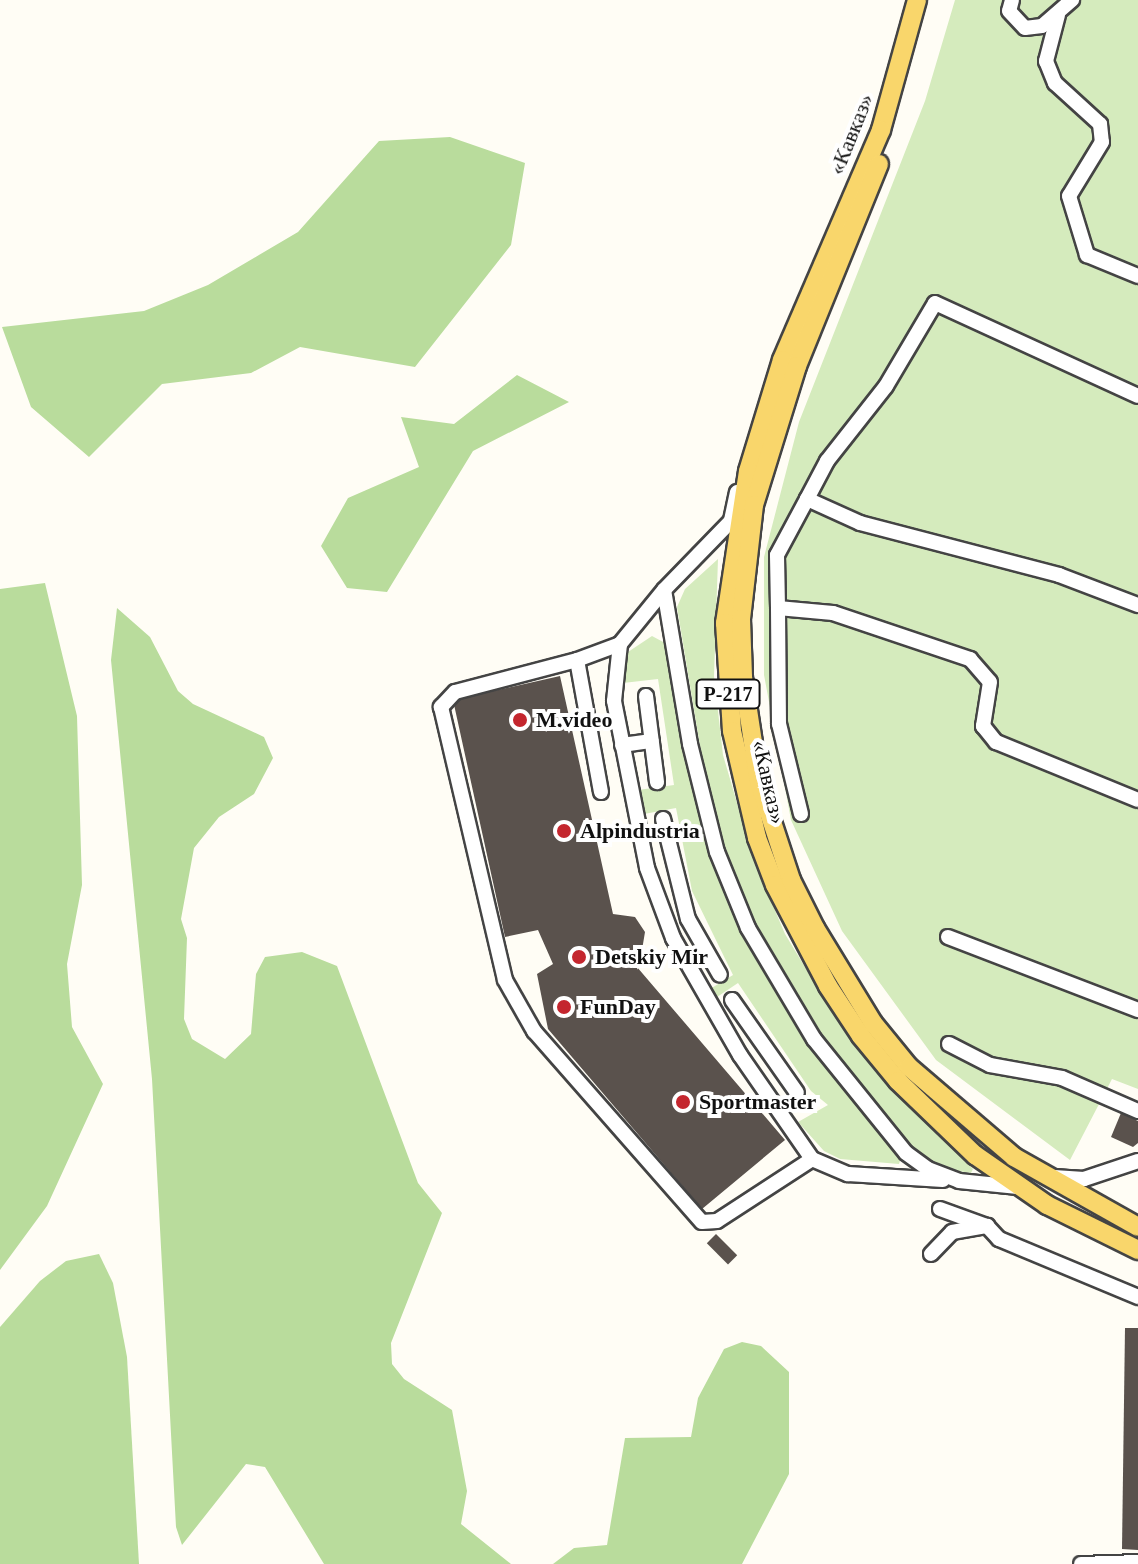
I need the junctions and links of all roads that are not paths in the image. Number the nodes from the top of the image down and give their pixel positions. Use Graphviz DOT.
graph roads {
  1 [pos="917,0"];
  2 [pos="930,0"];
  3 [pos="1012,0"];
  4 [pos="1072,0"];
  5 [pos="1058,15"];
  6 [pos="1138,276"];
  7 [pos="782,360"];
  8 [pos="1138,396"];
  9 [pos="807,499"];
  10 [pos="664,590"];
  11 [pos="1138,605"];
  12 [pos="778,608"];
  13 [pos="620,644"];
  14 [pos="577,660"];
  15 [pos="646,696"];
  16 [pos="652,741"];
  17 [pos="622,745"];
  18 [pos="657,782"];
  19 [pos="601,792"];
  20 [pos="1138,800"];
  21 [pos="801,814"];
  22 [pos="663,819"];
  23 [pos="672,864"];
  24 [pos="647,868"];
  25 [pos="948,937"];
  26 [pos="720,975"];
  27 [pos="732,1000"];
  28 [pos="1138,1010"];
  29 [pos="759,1041"];
  30 [pos="949,1044"];
  31 [pos="740,1055"];
  32 [pos="797,1093"];
  33 [pos="1138,1111"];
  34 [pos="812,1159"];
  35 [pos="1138,1161"];
  36 [pos="1041,1174"];
  37 [pos="959,1181"];
  38 [pos="1021,1187"];
  39 [pos="940,1209"];
  40 [pos="1065,1216"];
  41 [pos="987,1226"];
  42 [pos="1138,1227"];
  43 [pos="1138,1241"];
  44 [pos="1138,1250"];
  45 [pos="931,1254"];
  46 [pos="1138,1260"];
  47 [pos="1138,1297"];
  48 [pos="1138,1562"];
  49 [pos="1081,1564"];
  1 -- 7 [label="main road, «Кавказ» / Р-217"];
  2 -- 36 [label="main road, «Кавказ» / Р-217"];
  3 -- 5 [label="street"];
  4 -- 5 [label="street"];
  5 -- 6 [label="street"];
  7 -- 10 [label="street"];
  7 -- 38 [label="main road, «Кавказ» / Р-217"];
  8 -- 9 [label="street"];
  9 -- 11 [label="street"];
  9 -- 12 [label="street"];
  10 -- 13 [label="street"];
  10 -- 37 [label="street"];
  12 -- 20 [label="street"];
  12 -- 21 [label="street"];
  13 -- 14 [label="street"];
  13 -- 17 [label="street"];
  14 -- 19 [label="street"];
  14 -- 34 [label="street"];
  15 -- 16 [label="street"];
  16 -- 17 [label="street"];
  16 -- 18 [label="street"];
  17 -- 24 [label="street"];
  22 -- 23 [label="street"];
  23 -- 24 [label="street"];
  23 -- 26 [label="street"];
  24 -- 31 [label="street"];
  25 -- 28 [label="street"];
  27 -- 29 [label="street"];
  29 -- 31 [label="street"];
  29 -- 32 [label="street"];
  30 -- 33 [label="street"];
  31 -- 34 [label="street"];
  34 -- 37 [label="street"];
  35 -- 36 [label="street"];
  36 -- 42 [label="main road, «Кавказ» / Р-217"];
  37 -- 38 [label="street"];
  38 -- 40 [label="main road, «Кавказ» / Р-217"];
  39 -- 41 [label="street"];
  40 -- 43 [label="street"];
  40 -- 44 [label="main road, «Кавказ» / Р-217"];
  40 -- 46 [label="main road"];
  41 -- 45 [label="street"];
  41 -- 47 [label="street"];
  48 -- 49 [label="street"];
}
